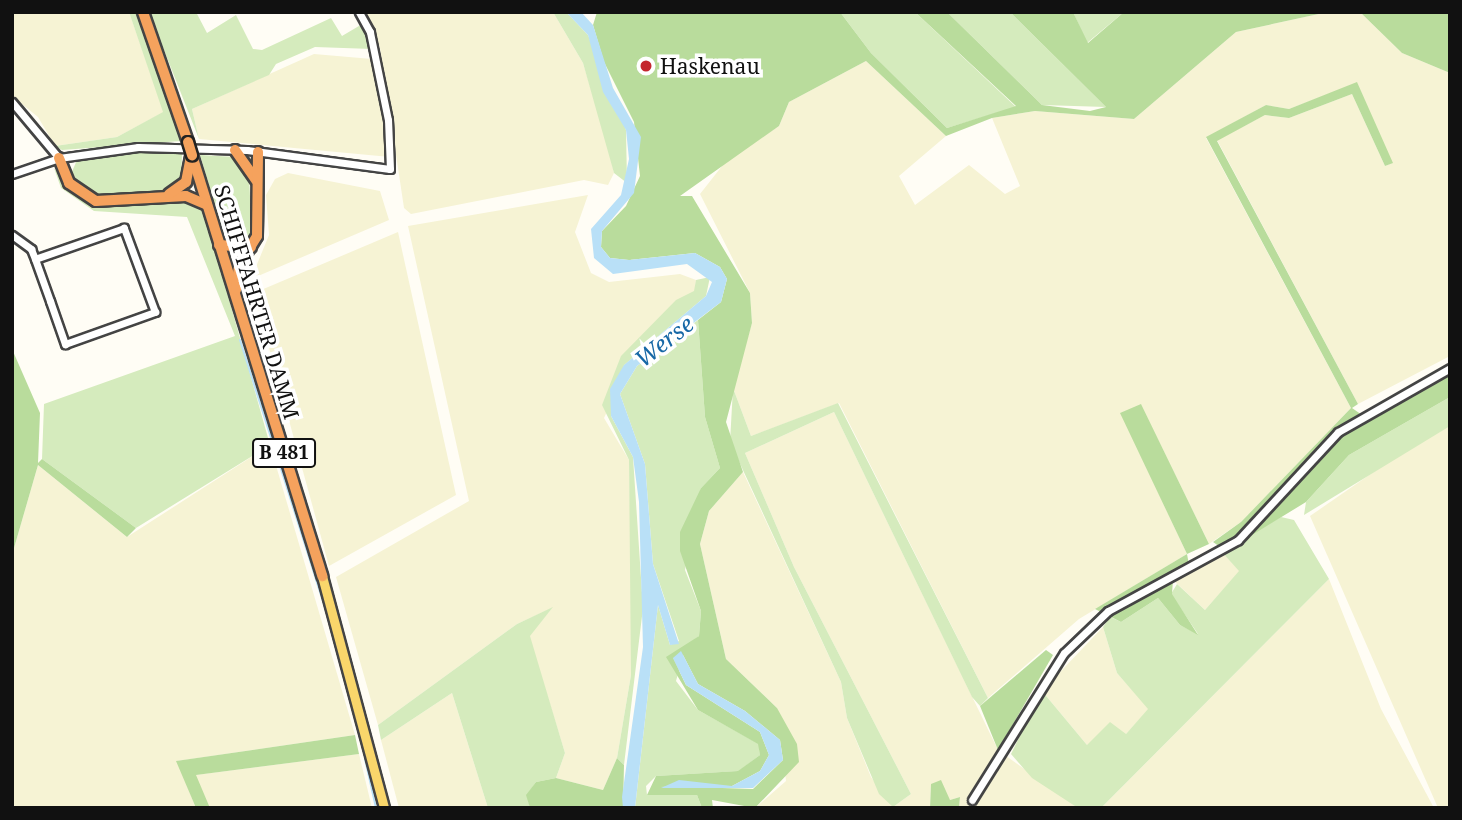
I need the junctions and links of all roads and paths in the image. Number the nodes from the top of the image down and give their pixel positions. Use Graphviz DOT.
graph roads {
  1 [pos="143,12"];
  2 [pos="359,12"];
  3 [pos="12,102"];
  4 [pos="235,150"];
  5 [pos="258,152"];
  6 [pos="192,155"];
  7 [pos="58,158"];
  8 [pos="12,174"];
  9 [pos="257,182"];
  10 [pos="163,196"];
  11 [pos="207,205"];
  12 [pos="12,235"];
  13 [pos="219,245"];
  14 [pos="251,247"];
  15 [pos="35,259"];
  16 [pos="236,296"];
  17 [pos="1450,368"];
  18 [pos="322,576"];
  19 [pos="972,800"];
  20 [pos="384,808"];
  1 -- 6 [label="highway, SCHIFFFAHRTER DAMM / B 481, bridge"];
  2 -- 5 [label="street"];
  3 -- 7 [label="street"];
  4 -- 5 [label="street"];
  4 -- 7 [label="street"];
  4 -- 9 [label="highway"];
  5 -- 9 [label="highway, B 481"];
  6 -- 10 [label="highway"];
  6 -- 11 [label="highway, SCHIFFFAHRTER DAMM / B 481"];
  7 -- 8 [label="street"];
  7 -- 10 [label="highway"];
  9 -- 14 [label="highway, B 481"];
  10 -- 11 [label="highway"];
  11 -- 13 [label="highway, SCHIFFFAHRTER DAMM / B 481"];
  12 -- 15 [label="street"];
  13 -- 14 [label="highway"];
  13 -- 16 [label="highway, SCHIFFFAHRTER DAMM / B 481"];
  14 -- 16 [label="highway, B 481"];
  15 -- 15 [label="street"];
  16 -- 18 [label="highway, SCHIFFFAHRTER DAMM / B 481"];
  17 -- 19 [label="street"];
  18 -- 20 [label="main road, SCHIFFFAHRTER DAMM / B 481"];
}
